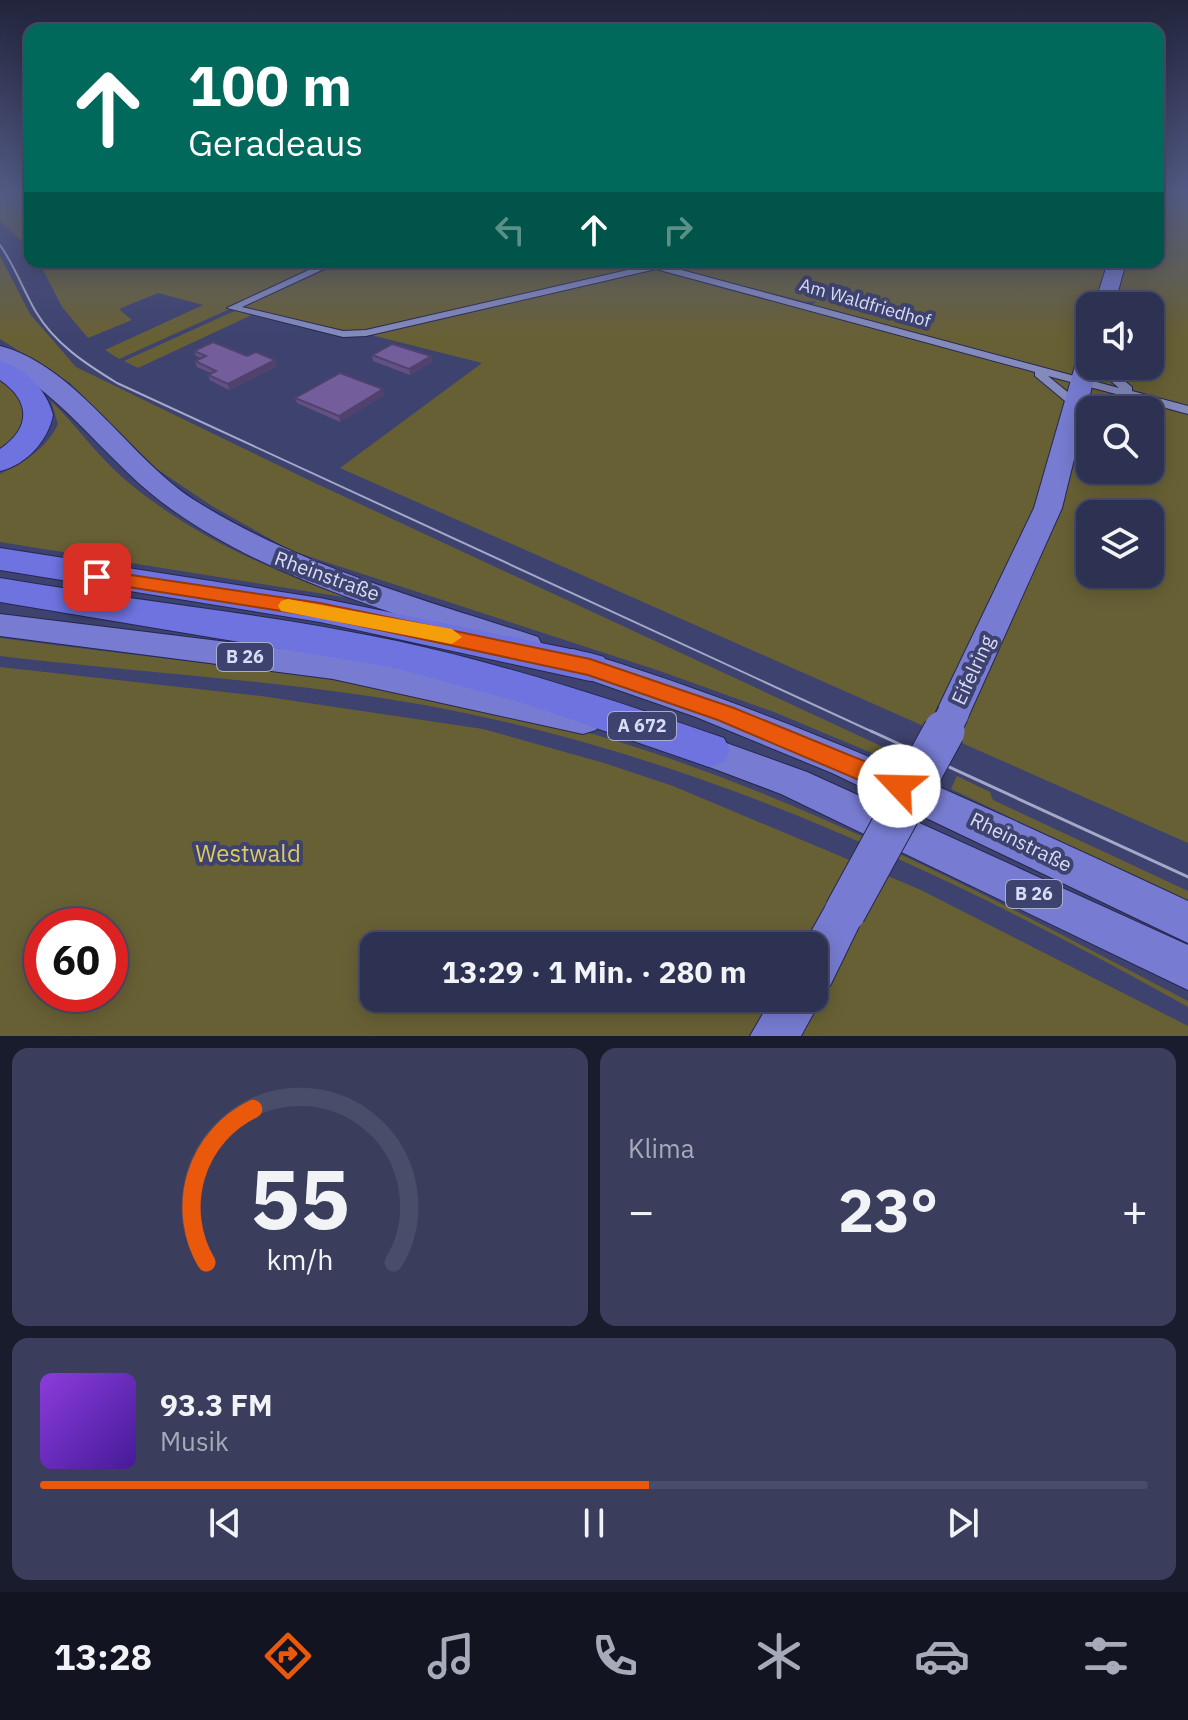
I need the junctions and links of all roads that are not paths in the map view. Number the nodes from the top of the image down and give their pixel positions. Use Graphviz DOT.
graph roads {
  1 [pos="321,268"];
  2 [pos="648,268"];
  3 [pos="664,268"];
  4 [pos="1115,268"];
  5 [pos="1108,292"];
  6 [pos="0,353"];
  7 [pos="0,369"];
  8 [pos="1032,369"];
  9 [pos="1076,373"];
  10 [pos="1076,373"];
  11 [pos="1083,380"];
  12 [pos="1091,380"];
  13 [pos="1100,380"];
  14 [pos="1102,380"];
  15 [pos="1109,396"];
  16 [pos="1140,396"];
  17 [pos="1142,396"];
  18 [pos="1164,404"];
  19 [pos="1188,410"];
  20 [pos="0,462"];
  21 [pos="0,559"];
  22 [pos="0,590"];
  23 [pos="0,625"];
  24 [pos="590,667"];
  25 [pos="709,750"];
  26 [pos="1188,923"];
  27 [pos="828,944"];
  28 [pos="1188,968"];
  1 -- 2 [label="street"];
  3 -- 8 [label="street, Am Waldfriedhof"];
  4 -- 5 [label="main road"];
  6 -- 24 [label="main road, Rheinstraße / B 26"];
  7 -- 20 [label="highway"];
  8 -- 9 [label="street, Am Waldfriedhof"];
  8 -- 10 [label="street, Am Waldfriedhof"];
  11 -- 27 [label="main road, Eifelring, bridge"];
  12 -- 15 [label="street"];
  13 -- 16 [label="street"];
  14 -- 17 [label="street"];
  18 -- 19 [label="street"];
  21 -- 24 [label="highway"];
  22 -- 25 [label="highway, A 672"];
  23 -- 25 [label="main road, Rheinstraße / B 26"];
  24 -- 26 [label="main road, Rheinstraße / B 26"];
  25 -- 28 [label="main road, Rheinstraße / B 26"];
}
